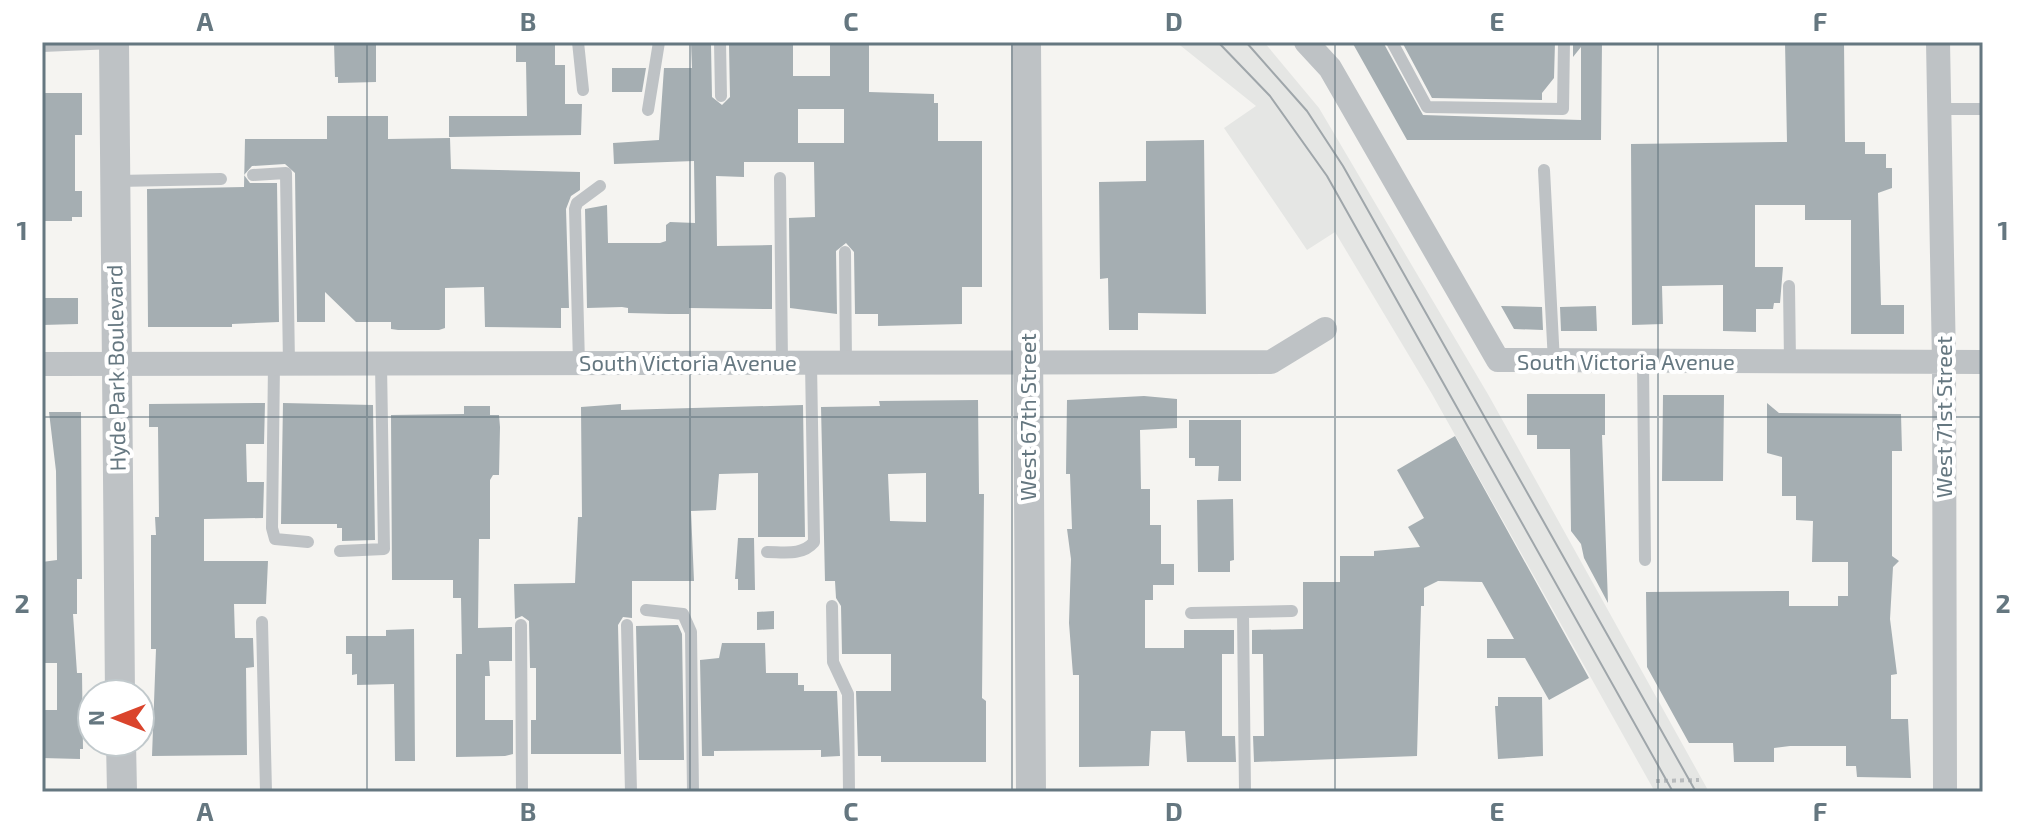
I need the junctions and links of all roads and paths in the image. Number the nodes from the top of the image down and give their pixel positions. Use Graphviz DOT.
graph roads {
  1 [pos="578,42"];
  2 [pos="659,42"];
  3 [pos="720,42"];
  4 [pos="1026,42"];
  5 [pos="1306,42"];
  6 [pos="1392,42"];
  7 [pos="1564,42"];
  8 [pos="1938,42"];
  9 [pos="114,43"];
  10 [pos="42,46"];
  11 [pos="583,90"];
  12 [pos="721,96"];
  13 [pos="1940,109"];
  14 [pos="1983,109"];
  15 [pos="648,110"];
  16 [pos="1544,170"];
  17 [pos="253,175"];
  18 [pos="780,178"];
  19 [pos="221,179"];
  20 [pos="115,181"];
  21 [pos="600,186"];
  22 [pos="845,252"];
  23 [pos="1789,286"];
  24 [pos="1325,329"];
  25 [pos="1554,362"];
  26 [pos="1643,362"];
  27 [pos="1790,362"];
  28 [pos="1944,362"];
  29 [pos="1983,362"];
  30 [pos="811,363"];
  31 [pos="846,363"];
  32 [pos="1028,363"];
  33 [pos="42,364"];
  34 [pos="116,364"];
  35 [pos="282,364"];
  36 [pos="381,364"];
  37 [pos="579,364"];
  38 [pos="782,364"];
  39 [pos="308,542"];
  40 [pos="340,551"];
  41 [pos="767,552"];
  42 [pos="1645,560"];
  43 [pos="832,606"];
  44 [pos="646,610"];
  45 [pos="1292,611"];
  46 [pos="1191,613"];
  47 [pos="1243,613"];
  48 [pos="262,622"];
  49 [pos="521,625"];
  50 [pos="627,625"];
  51 [pos="120,678"];
  52 [pos="121,758"];
  53 [pos="1699,780"];
  54 [pos="1656,781"];
  55 [pos="122,792"];
  56 [pos="266,792"];
  57 [pos="522,792"];
  58 [pos="631,792"];
  59 [pos="693,792"];
  60 [pos="849,792"];
  61 [pos="1031,792"];
  62 [pos="1245,792"];
  63 [pos="1945,792"];
  1 -- 11 [label="lane"];
  2 -- 15 [label="lane"];
  3 -- 12 [label="lane"];
  4 -- 32 [label="street, West 67th Street"];
  5 -- 25 [label="street, South Victoria Avenue"];
  6 -- 7 [label="lane"];
  8 -- 13 [label="street, West 71st Street"];
  9 -- 10 [label="lane"];
  9 -- 20 [label="street, Hyde Park Boulevard"];
  13 -- 14 [label="lane"];
  13 -- 28 [label="street, West 71st Street"];
  16 -- 25 [label="lane"];
  17 -- 35 [label="lane"];
  18 -- 38 [label="lane"];
  19 -- 20 [label="lane"];
  20 -- 34 [label="street, Hyde Park Boulevard"];
  21 -- 37 [label="lane"];
  22 -- 31 [label="lane"];
  23 -- 27 [label="lane"];
  24 -- 32 [label="street, South Victoria Avenue"];
  25 -- 26 [label="street, South Victoria Avenue"];
  26 -- 27 [label="street, South Victoria Avenue"];
  26 -- 42 [label="lane"];
  27 -- 28 [label="street, South Victoria Avenue"];
  28 -- 29 [label="street, South Victoria Avenue"];
  28 -- 63 [label="street, West 71st Street"];
  30 -- 31 [label="street, South Victoria Avenue"];
  30 -- 38 [label="street, South Victoria Avenue"];
  30 -- 41 [label="lane"];
  31 -- 32 [label="street, South Victoria Avenue"];
  32 -- 61 [label="street, West 67th Street"];
  33 -- 34 [label="street, South Victoria Avenue"];
  34 -- 35 [label="street, South Victoria Avenue"];
  34 -- 51 [label="street, Hyde Park Boulevard"];
  35 -- 36 [label="street, South Victoria Avenue"];
  35 -- 39 [label="lane"];
  36 -- 37 [label="street, South Victoria Avenue"];
  36 -- 40 [label="lane"];
  37 -- 38 [label="street, South Victoria Avenue"];
  43 -- 60 [label="lane"];
  44 -- 59 [label="lane"];
  45 -- 47 [label="lane"];
  46 -- 47 [label="lane"];
  47 -- 62 [label="lane"];
  48 -- 56 [label="lane"];
  49 -- 57 [label="lane"];
  50 -- 58 [label="lane"];
  52 -- 55 [label="street"];
  53 -- 54 [label="path"];
}
